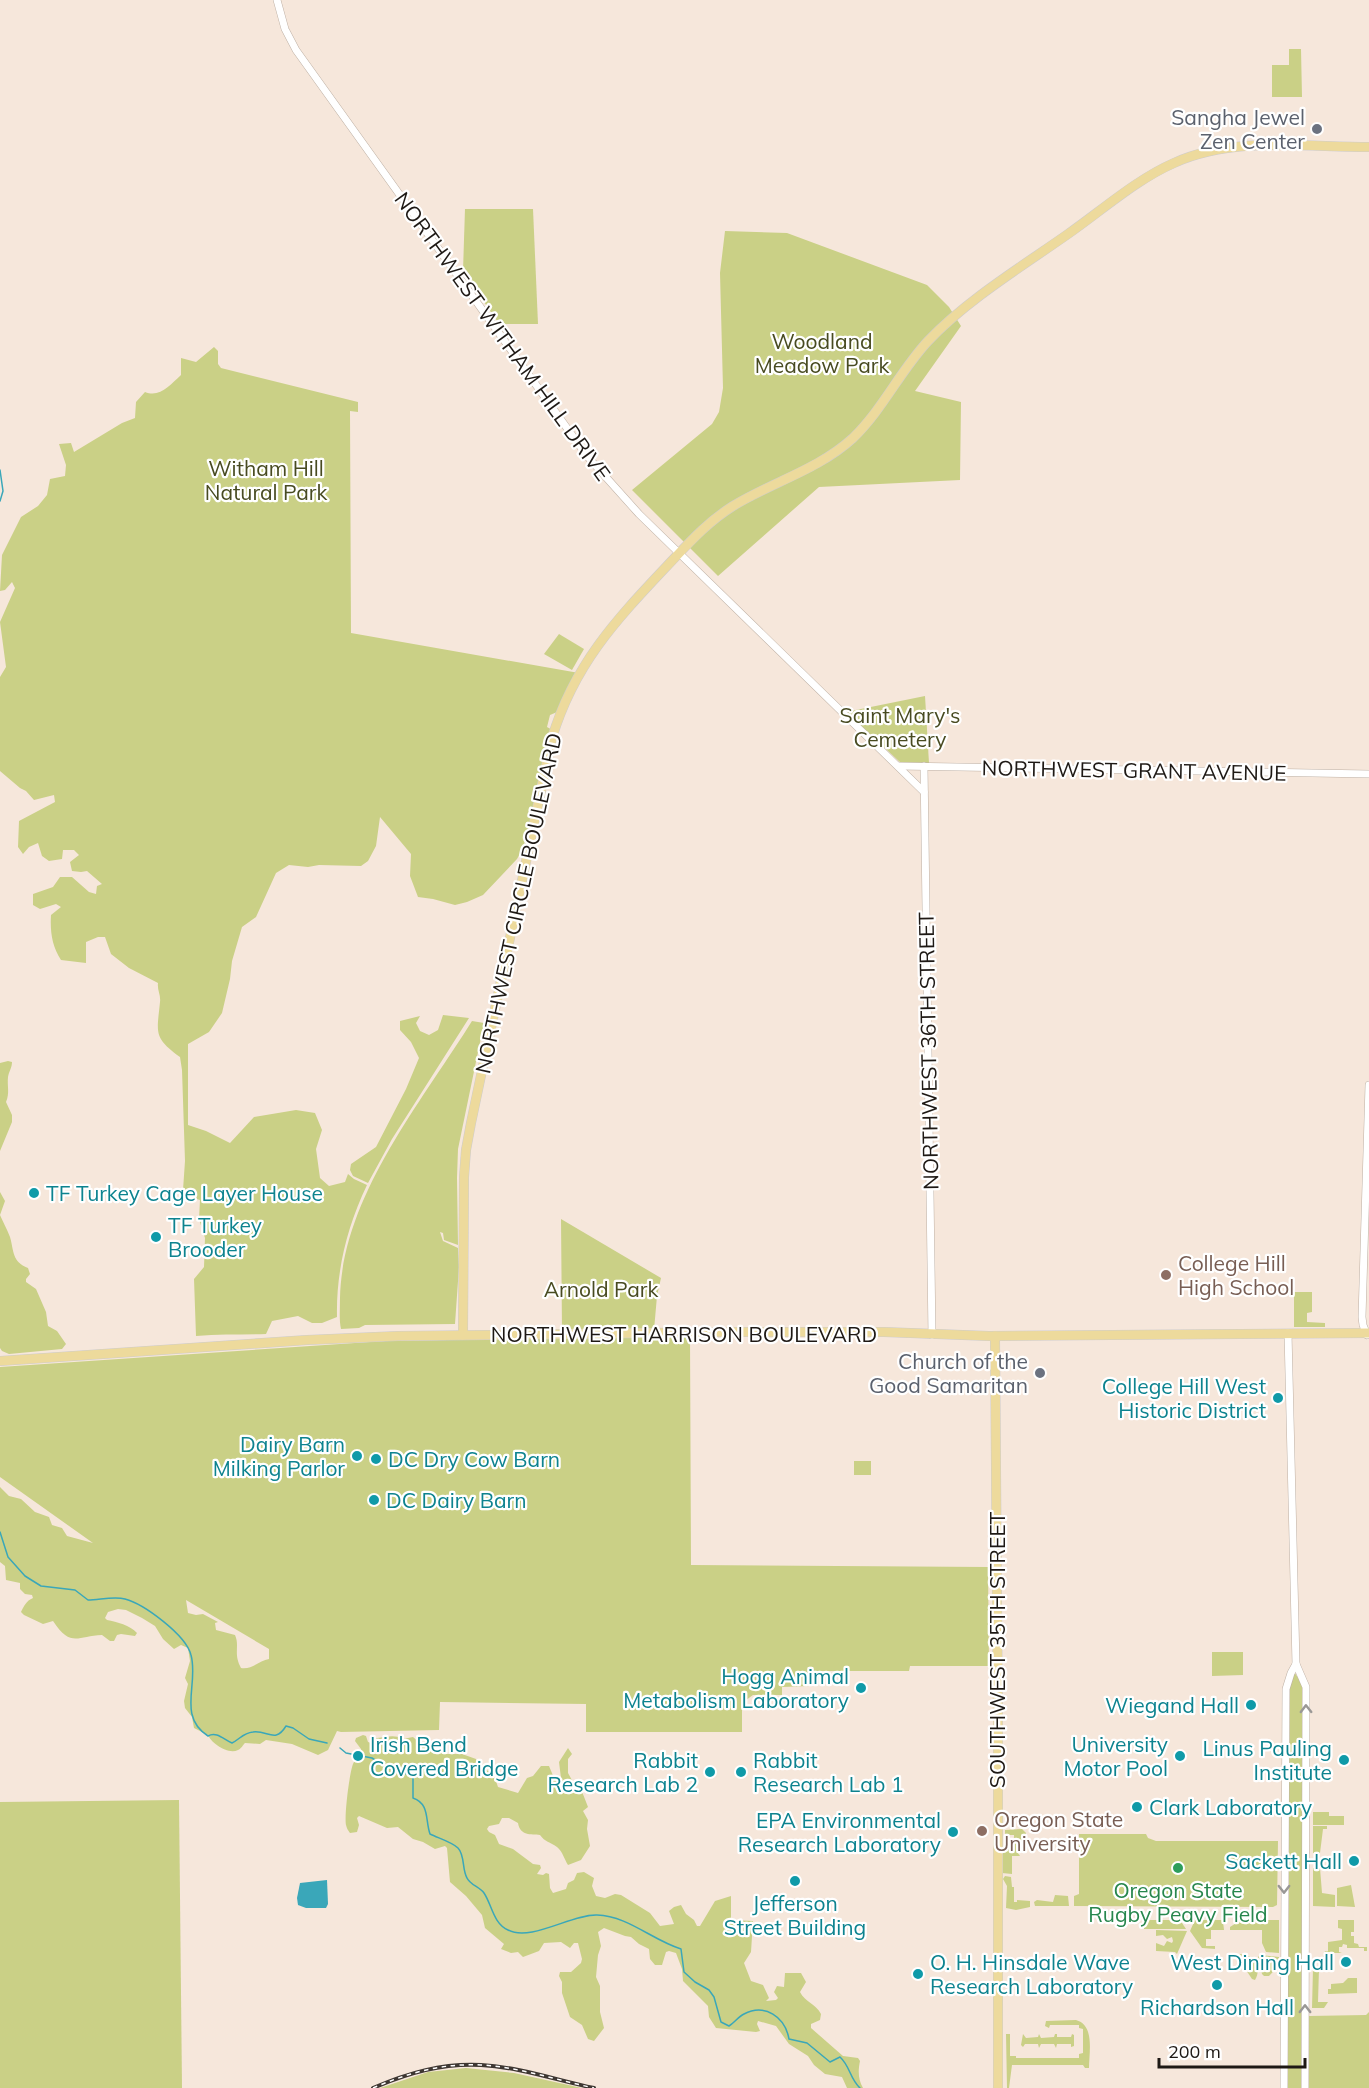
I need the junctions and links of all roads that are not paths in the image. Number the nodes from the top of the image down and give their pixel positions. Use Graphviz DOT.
graph roads {
  1 [pos="277,0"];
  2 [pos="1369,147"];
  3 [pos="679,554"];
  4 [pos="899,766"];
  5 [pos="924,766"];
  6 [pos="1369,774"];
  7 [pos="924,792"];
  8 [pos="1369,1085"];
  9 [pos="1288,1333"];
  10 [pos="1368,1334"];
  11 [pos="463,1335"];
  12 [pos="932,1335"];
  13 [pos="995,1336"];
  14 [pos="0,1361"];
  15 [pos="1296,1664"];
  16 [pos="998,2088"];
  17 [pos="1284,2088"];
  18 [pos="1305,2088"];
  1 -- 3 [label="street, NORTHWEST WITHAM HILL DRIVE"];
  2 -- 3 [label="main road, NORTHWEST CIRCLE BOULEVARD"];
  3 -- 4 [label="street, NORTHWEST WITHAM HILL DRIVE"];
  3 -- 11 [label="main road, NORTHWEST CIRCLE BOULEVARD"];
  4 -- 5 [label="street, NORTHWEST GRANT AVENUE"];
  4 -- 7 [label="street, NORTHWEST WITHAM HILL DRIVE"];
  5 -- 6 [label="street, NORTHWEST GRANT AVENUE"];
  5 -- 7 [label="street, NORTHWEST 36TH STREET"];
  7 -- 12 [label="street, NORTHWEST 36TH STREET"];
  8 -- 10 [label="street"];
  9 -- 10 [label="main road, NORTHWEST HARRISON BOULEVARD"];
  9 -- 13 [label="main road, NORTHWEST HARRISON BOULEVARD"];
  9 -- 15 [label="street"];
  11 -- 12 [label="main road, NORTHWEST HARRISON BOULEVARD"];
  11 -- 14 [label="main road, NORTHWEST HARRISON BOULEVARD"];
  12 -- 13 [label="main road, NORTHWEST HARRISON BOULEVARD"];
  13 -- 16 [label="main road, SOUTHWEST 35TH STREET"];
  15 -- 17 [label="street, one-way"];
  18 -- 15 [label="street, one-way"];
}
